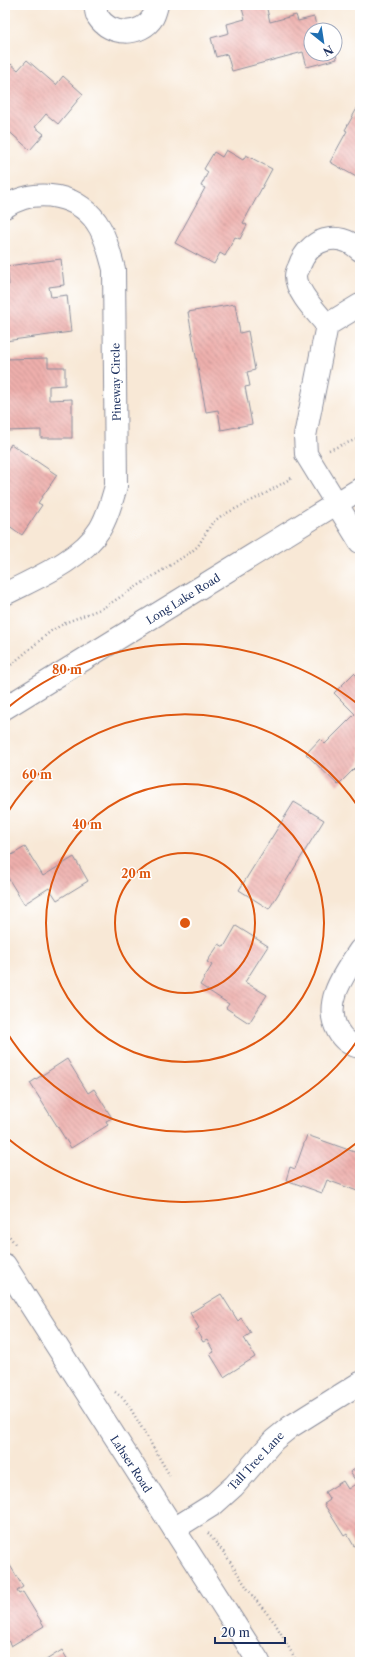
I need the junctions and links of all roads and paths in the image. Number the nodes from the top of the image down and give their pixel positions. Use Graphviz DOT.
graph roads {
  1 [pos="95,5"];
  2 [pos="157,5"];
  3 [pos="5,206"];
  4 [pos="360,250"];
  5 [pos="360,305"];
  6 [pos="327,325"];
  7 [pos="360,438"];
  8 [pos="328,450"];
  9 [pos="289,479"];
  10 [pos="360,489"];
  11 [pos="336,504"];
  12 [pos="360,542"];
  13 [pos="5,594"];
  14 [pos="5,670"];
  15 [pos="5,708"];
  16 [pos="360,950"];
  17 [pos="360,1047"];
  18 [pos="5,1265"];
  19 [pos="360,1383"];
  20 [pos="174,1529"];
  21 [pos="205,1529"];
  22 [pos="259,1662"];
  23 [pos="297,1662"];
  1 -- 2 [label="street"];
  3 -- 13 [label="street, Pineway Circle"];
  4 -- 6 [label="street"];
  5 -- 6 [label="street"];
  6 -- 11 [label="street"];
  7 -- 8 [label="path"];
  9 -- 14 [label="path"];
  10 -- 11 [label="street, Long Lake Road"];
  11 -- 12 [label="street"];
  11 -- 15 [label="street, Long Lake Road"];
  16 -- 17 [label="street"];
  18 -- 20 [label="street, Lahser Road"];
  19 -- 20 [label="street, Tall Tree Lane"];
  20 -- 22 [label="street, Lahser Road"];
  21 -- 23 [label="path"];
}
